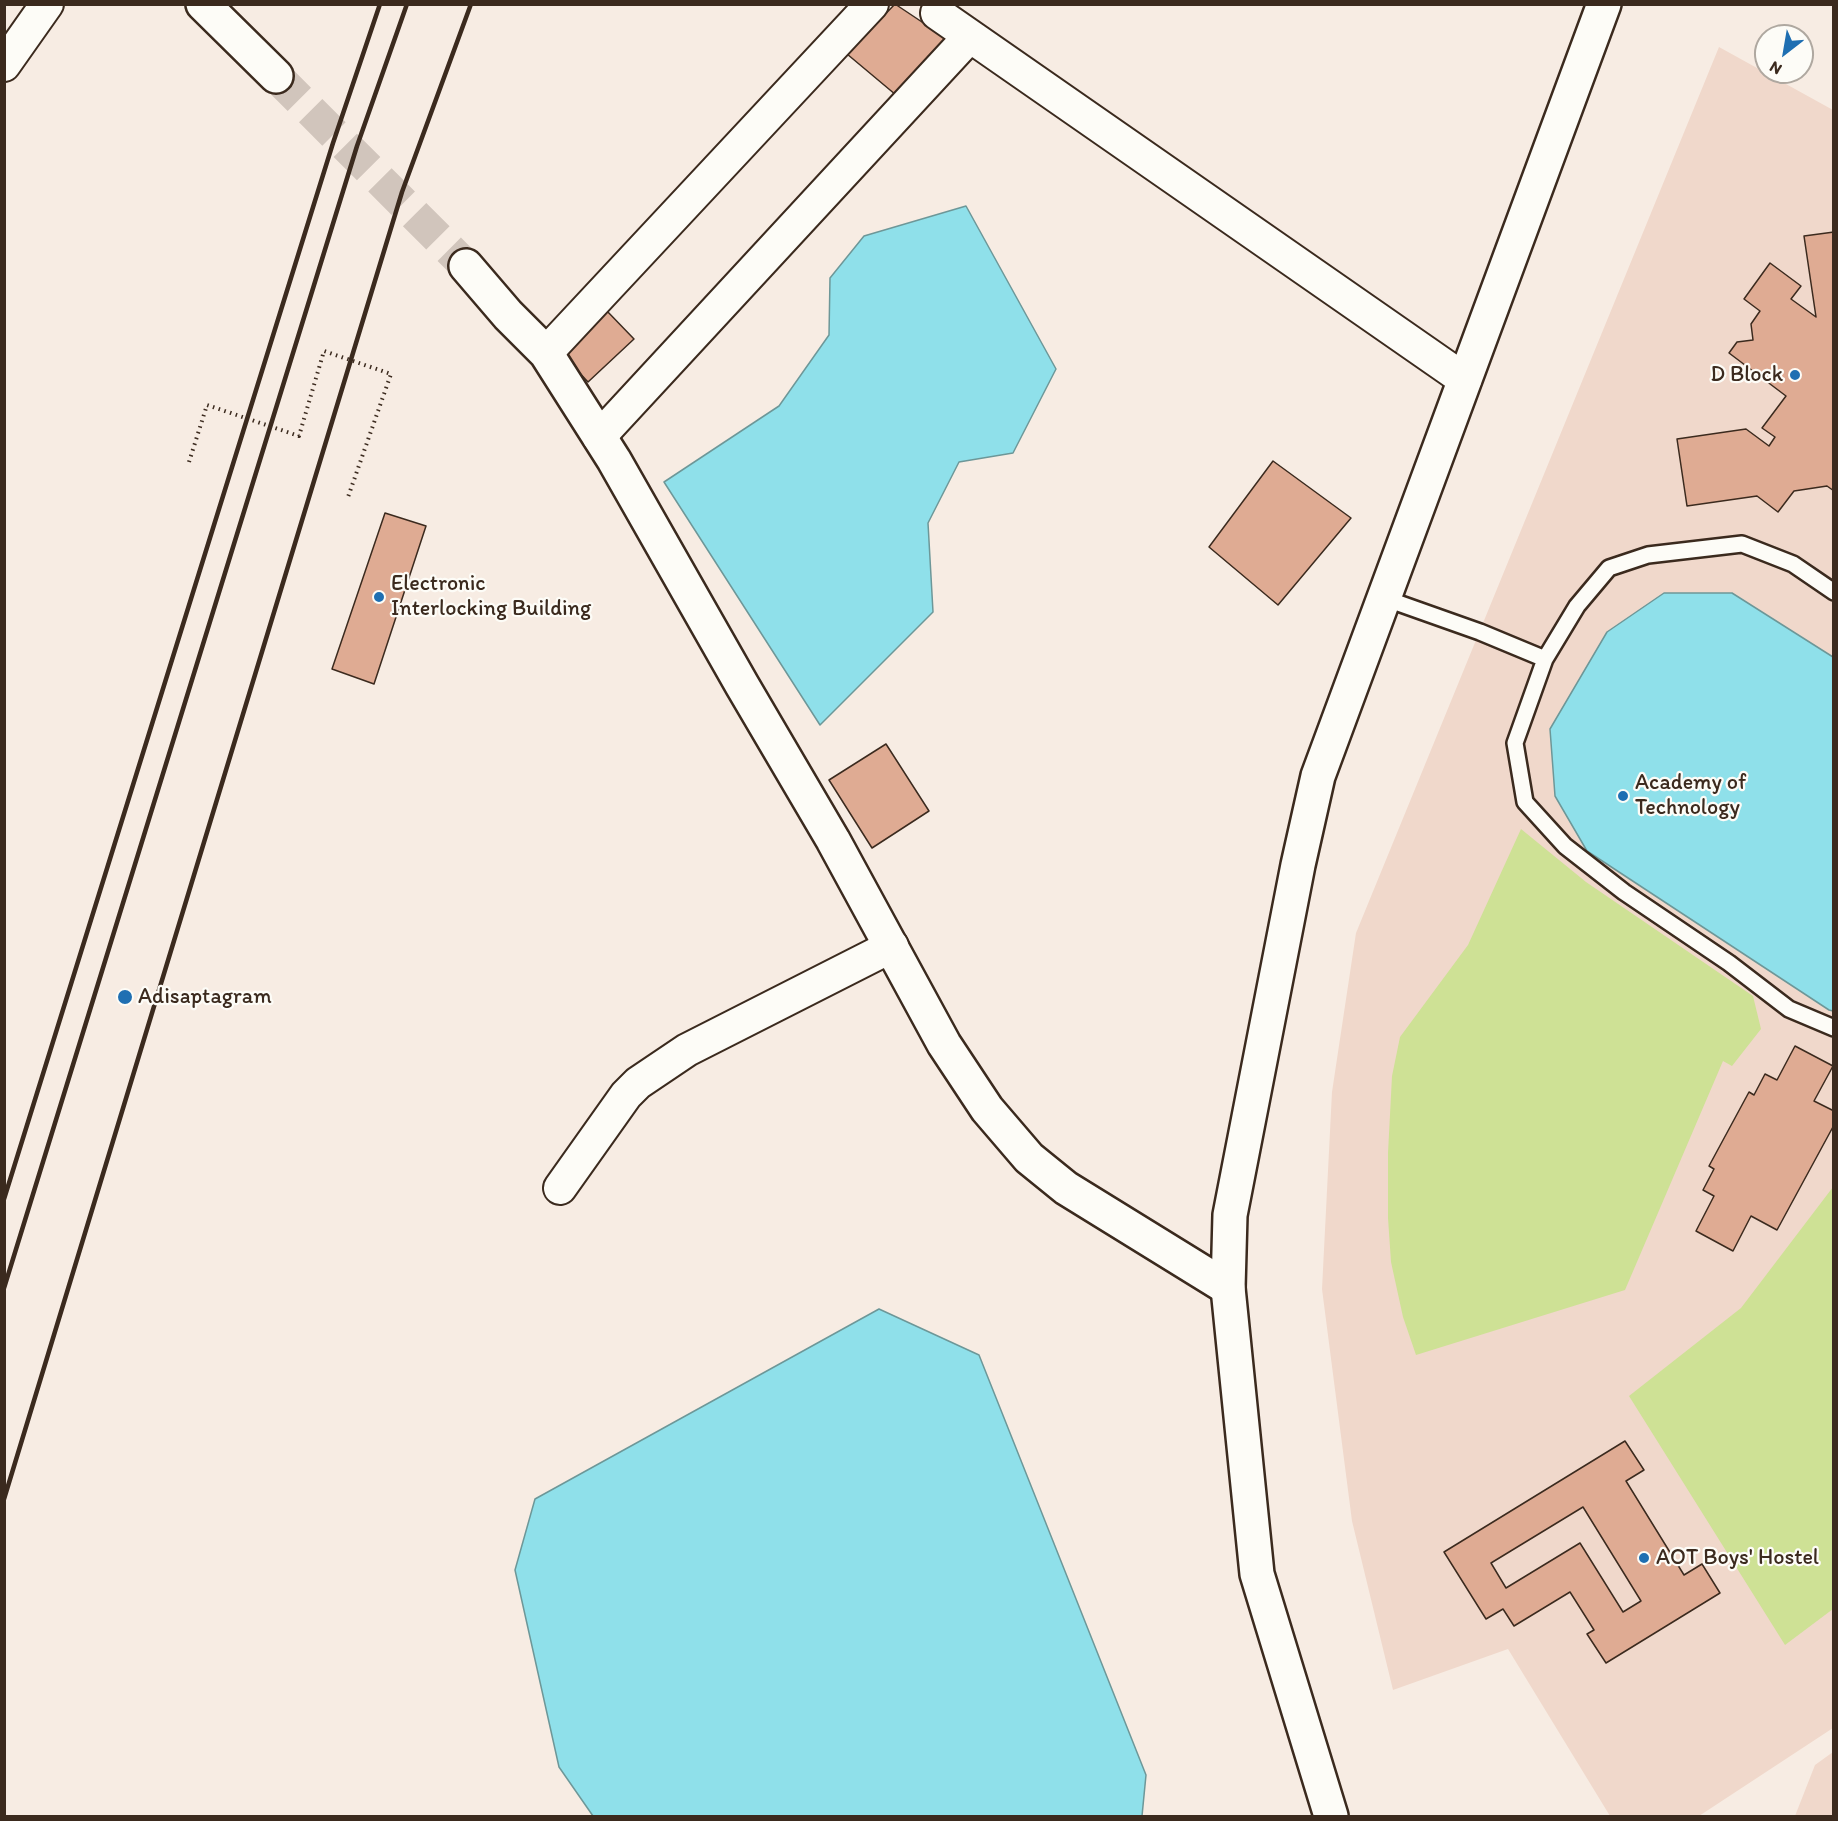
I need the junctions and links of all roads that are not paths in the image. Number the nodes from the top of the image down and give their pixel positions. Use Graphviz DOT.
graph roads {
  1 [pos="47,4"];
  2 [pos="203,4"];
  3 [pos="872,4"];
  4 [pos="1604,4"];
  5 [pos="936,7"];
  6 [pos="970,36"];
  7 [pos="4,65"];
  8 [pos="276,76"];
  9 [pos="466,266"];
  10 [pos="546,353"];
  11 [pos="1465,380"];
  12 [pos="599,437"];
  13 [pos="1833,592"];
  14 [pos="1384,598"];
  15 [pos="1545,659"];
  16 [pos="891,946"];
  17 [pos="1833,1028"];
  18 [pos="560,1188"];
  19 [pos="1228,1288"];
  20 [pos="1331,1816"];
  1 -- 7 [label="street"];
  2 -- 8 [label="main road"];
  3 -- 10 [label="street"];
  4 -- 11 [label="main road"];
  5 -- 6 [label="street"];
  6 -- 11 [label="street"];
  6 -- 12 [label="street"];
  9 -- 10 [label="main road"];
  10 -- 12 [label="main road"];
  11 -- 14 [label="main road"];
  12 -- 16 [label="main road"];
  13 -- 15 [label="lane"];
  14 -- 15 [label="lane"];
  14 -- 19 [label="main road"];
  15 -- 17 [label="lane"];
  16 -- 18 [label="street"];
  16 -- 19 [label="main road"];
  19 -- 20 [label="main road"];
}
